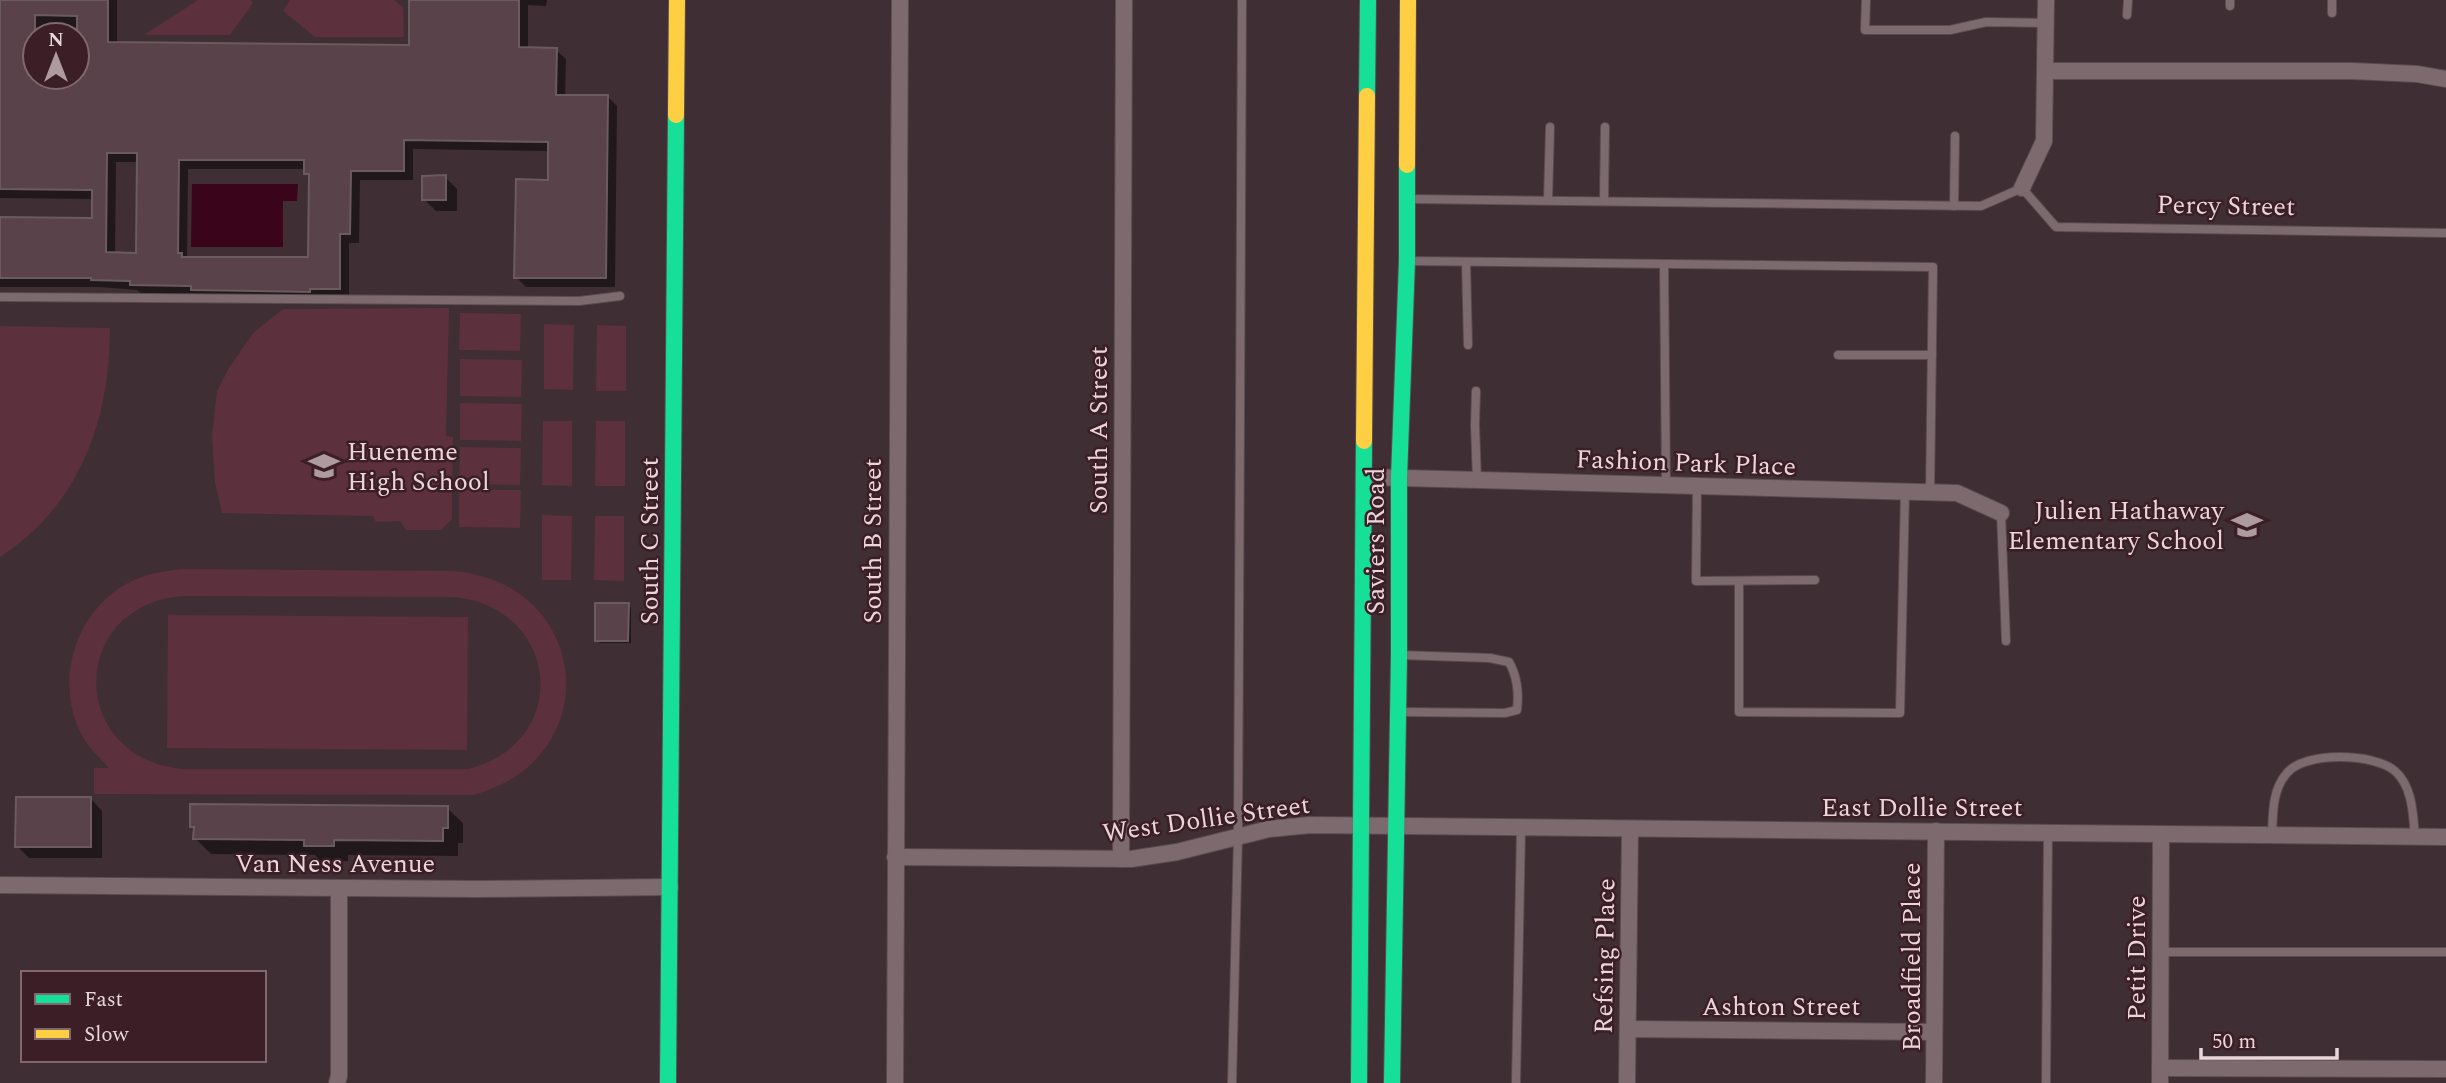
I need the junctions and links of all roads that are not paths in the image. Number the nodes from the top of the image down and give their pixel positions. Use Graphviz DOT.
graph roads {
  1 [pos="677,0"];
  2 [pos="900,0"];
  3 [pos="1124,0"];
  4 [pos="1242,0"];
  5 [pos="1368,0"];
  6 [pos="1408,0"];
  7 [pos="1866,0"];
  8 [pos="2046,0"];
  9 [pos="2128,0"];
  10 [pos="2332,0"];
  11 [pos="2332,13"];
  12 [pos="2127,15"];
  13 [pos="2046,23"];
  14 [pos="2046,71"];
  15 [pos="2446,79"];
  16 [pos="1550,127"];
  17 [pos="1605,127"];
  18 [pos="1955,136"];
  19 [pos="2022,188"];
  20 [pos="1407,199"];
  21 [pos="1548,200"];
  22 [pos="1604,201"];
  23 [pos="1954,206"];
  24 [pos="2446,233"];
  25 [pos="1407,261"];
  26 [pos="1466,262"];
  27 [pos="1664,264"];
  28 [pos="620,296"];
  29 [pos="0,297"];
  30 [pos="1468,345"];
  31 [pos="1838,355"];
  32 [pos="1932,355"];
  33 [pos="1476,391"];
  34 [pos="1365,477"];
  35 [pos="1399,478"];
  36 [pos="1477,481"];
  37 [pos="1666,486"];
  38 [pos="1697,487"];
  39 [pos="1905,492"];
  40 [pos="1930,492"];
  41 [pos="2001,513"];
  42 [pos="1815,580"];
  43 [pos="1739,581"];
  44 [pos="2006,641"];
  45 [pos="1399,656"];
  46 [pos="1399,712"];
  47 [pos="1362,826"];
  48 [pos="1397,827"];
  49 [pos="1521,829"];
  50 [pos="1630,830"];
  51 [pos="1936,831"];
  52 [pos="2048,833"];
  53 [pos="2161,834"];
  54 [pos="1238,835"];
  55 [pos="2272,835"];
  56 [pos="2415,837"];
  57 [pos="2446,837"];
  58 [pos="895,857"];
  59 [pos="1121,859"];
  60 [pos="0,885"];
  61 [pos="670,887"];
  62 [pos="339,888"];
  63 [pos="2161,952"];
  64 [pos="2446,952"];
  65 [pos="1628,1029"];
  66 [pos="1934,1031"];
  67 [pos="2446,1069"];
  68 [pos="2160,1076"];
  69 [pos="337,1083"];
  70 [pos="668,1083"];
  71 [pos="895,1083"];
  72 [pos="1232,1083"];
  73 [pos="1359,1083"];
  74 [pos="1392,1083"];
  75 [pos="1516,1083"];
  76 [pos="1627,1083"];
  77 [pos="1934,1083"];
  78 [pos="2046,1083"];
  1 -- 61 [label="main road, South C Street"];
  2 -- 58 [label="street, South B Street"];
  3 -- 59 [label="street, South A Street"];
  4 -- 54 [label="lane"];
  5 -- 34 [label="main road, Saviers Road"];
  6 -- 20 [label="main road, Saviers Road"];
  7 -- 13 [label="lane"];
  8 -- 13 [label="street"];
  9 -- 12 [label="lane"];
  10 -- 11 [label="lane"];
  13 -- 14 [label="street"];
  14 -- 15 [label="street"];
  14 -- 19 [label="street"];
  16 -- 21 [label="lane"];
  17 -- 22 [label="lane"];
  18 -- 23 [label="lane"];
  19 -- 23 [label="lane"];
  19 -- 24 [label="lane, Percy Street"];
  20 -- 21 [label="lane"];
  20 -- 25 [label="main road, Saviers Road"];
  21 -- 22 [label="lane"];
  22 -- 23 [label="lane"];
  25 -- 26 [label="lane"];
  25 -- 35 [label="main road, Saviers Road"];
  26 -- 27 [label="lane"];
  26 -- 30 [label="lane"];
  27 -- 32 [label="lane"];
  27 -- 37 [label="lane"];
  28 -- 29 [label="lane"];
  31 -- 32 [label="lane"];
  32 -- 40 [label="lane"];
  33 -- 36 [label="lane"];
  34 -- 35 [label="street, Fashion Park Place"];
  34 -- 47 [label="main road, Saviers Road"];
  35 -- 36 [label="street, Fashion Park Place"];
  35 -- 45 [label="main road, Saviers Road"];
  36 -- 37 [label="street, Fashion Park Place"];
  37 -- 38 [label="street, Fashion Park Place"];
  38 -- 39 [label="street, Fashion Park Place"];
  38 -- 43 [label="lane"];
  39 -- 40 [label="street, Fashion Park Place"];
  39 -- 43 [label="lane"];
  40 -- 41 [label="street, Fashion Park Place"];
  41 -- 44 [label="lane"];
  42 -- 43 [label="lane"];
  45 -- 46 [label="main road, Saviers Road"];
  45 -- 46 [label="lane"];
  46 -- 48 [label="main road, Saviers Road"];
  47 -- 48 [label="street, West Dollie Street"];
  47 -- 54 [label="street, West Dollie Street"];
  47 -- 73 [label="main road, Saviers Road"];
  48 -- 49 [label="street, East Dollie Street"];
  48 -- 74 [label="main road, Saviers Road"];
  49 -- 50 [label="street, East Dollie Street"];
  49 -- 75 [label="lane"];
  50 -- 51 [label="street, East Dollie Street"];
  50 -- 65 [label="street, Refsing Place"];
  51 -- 52 [label="street, East Dollie Street"];
  51 -- 66 [label="street, Broadfield Place"];
  52 -- 53 [label="street, East Dollie Street"];
  52 -- 78 [label="lane"];
  53 -- 55 [label="street, East Dollie Street"];
  53 -- 63 [label="street, Petit Drive"];
  54 -- 59 [label="street, West Dollie Street"];
  54 -- 72 [label="lane"];
  55 -- 56 [label="street, East Dollie Street"];
  55 -- 56 [label="lane"];
  56 -- 57 [label="street, East Dollie Street"];
  58 -- 59 [label="street, West Dollie Street"];
  58 -- 71 [label="street, South B Street"];
  60 -- 62 [label="street, Van Ness Avenue"];
  61 -- 62 [label="street, Van Ness Avenue"];
  61 -- 70 [label="main road, South C Street"];
  62 -- 69 [label="street"];
  63 -- 64 [label="lane"];
  63 -- 68 [label="street, Petit Drive"];
  65 -- 66 [label="street, Ashton Street"];
  65 -- 76 [label="street, Refsing Place"];
  66 -- 77 [label="street, Broadfield Place"];
  67 -- 68 [label="street"];
}
